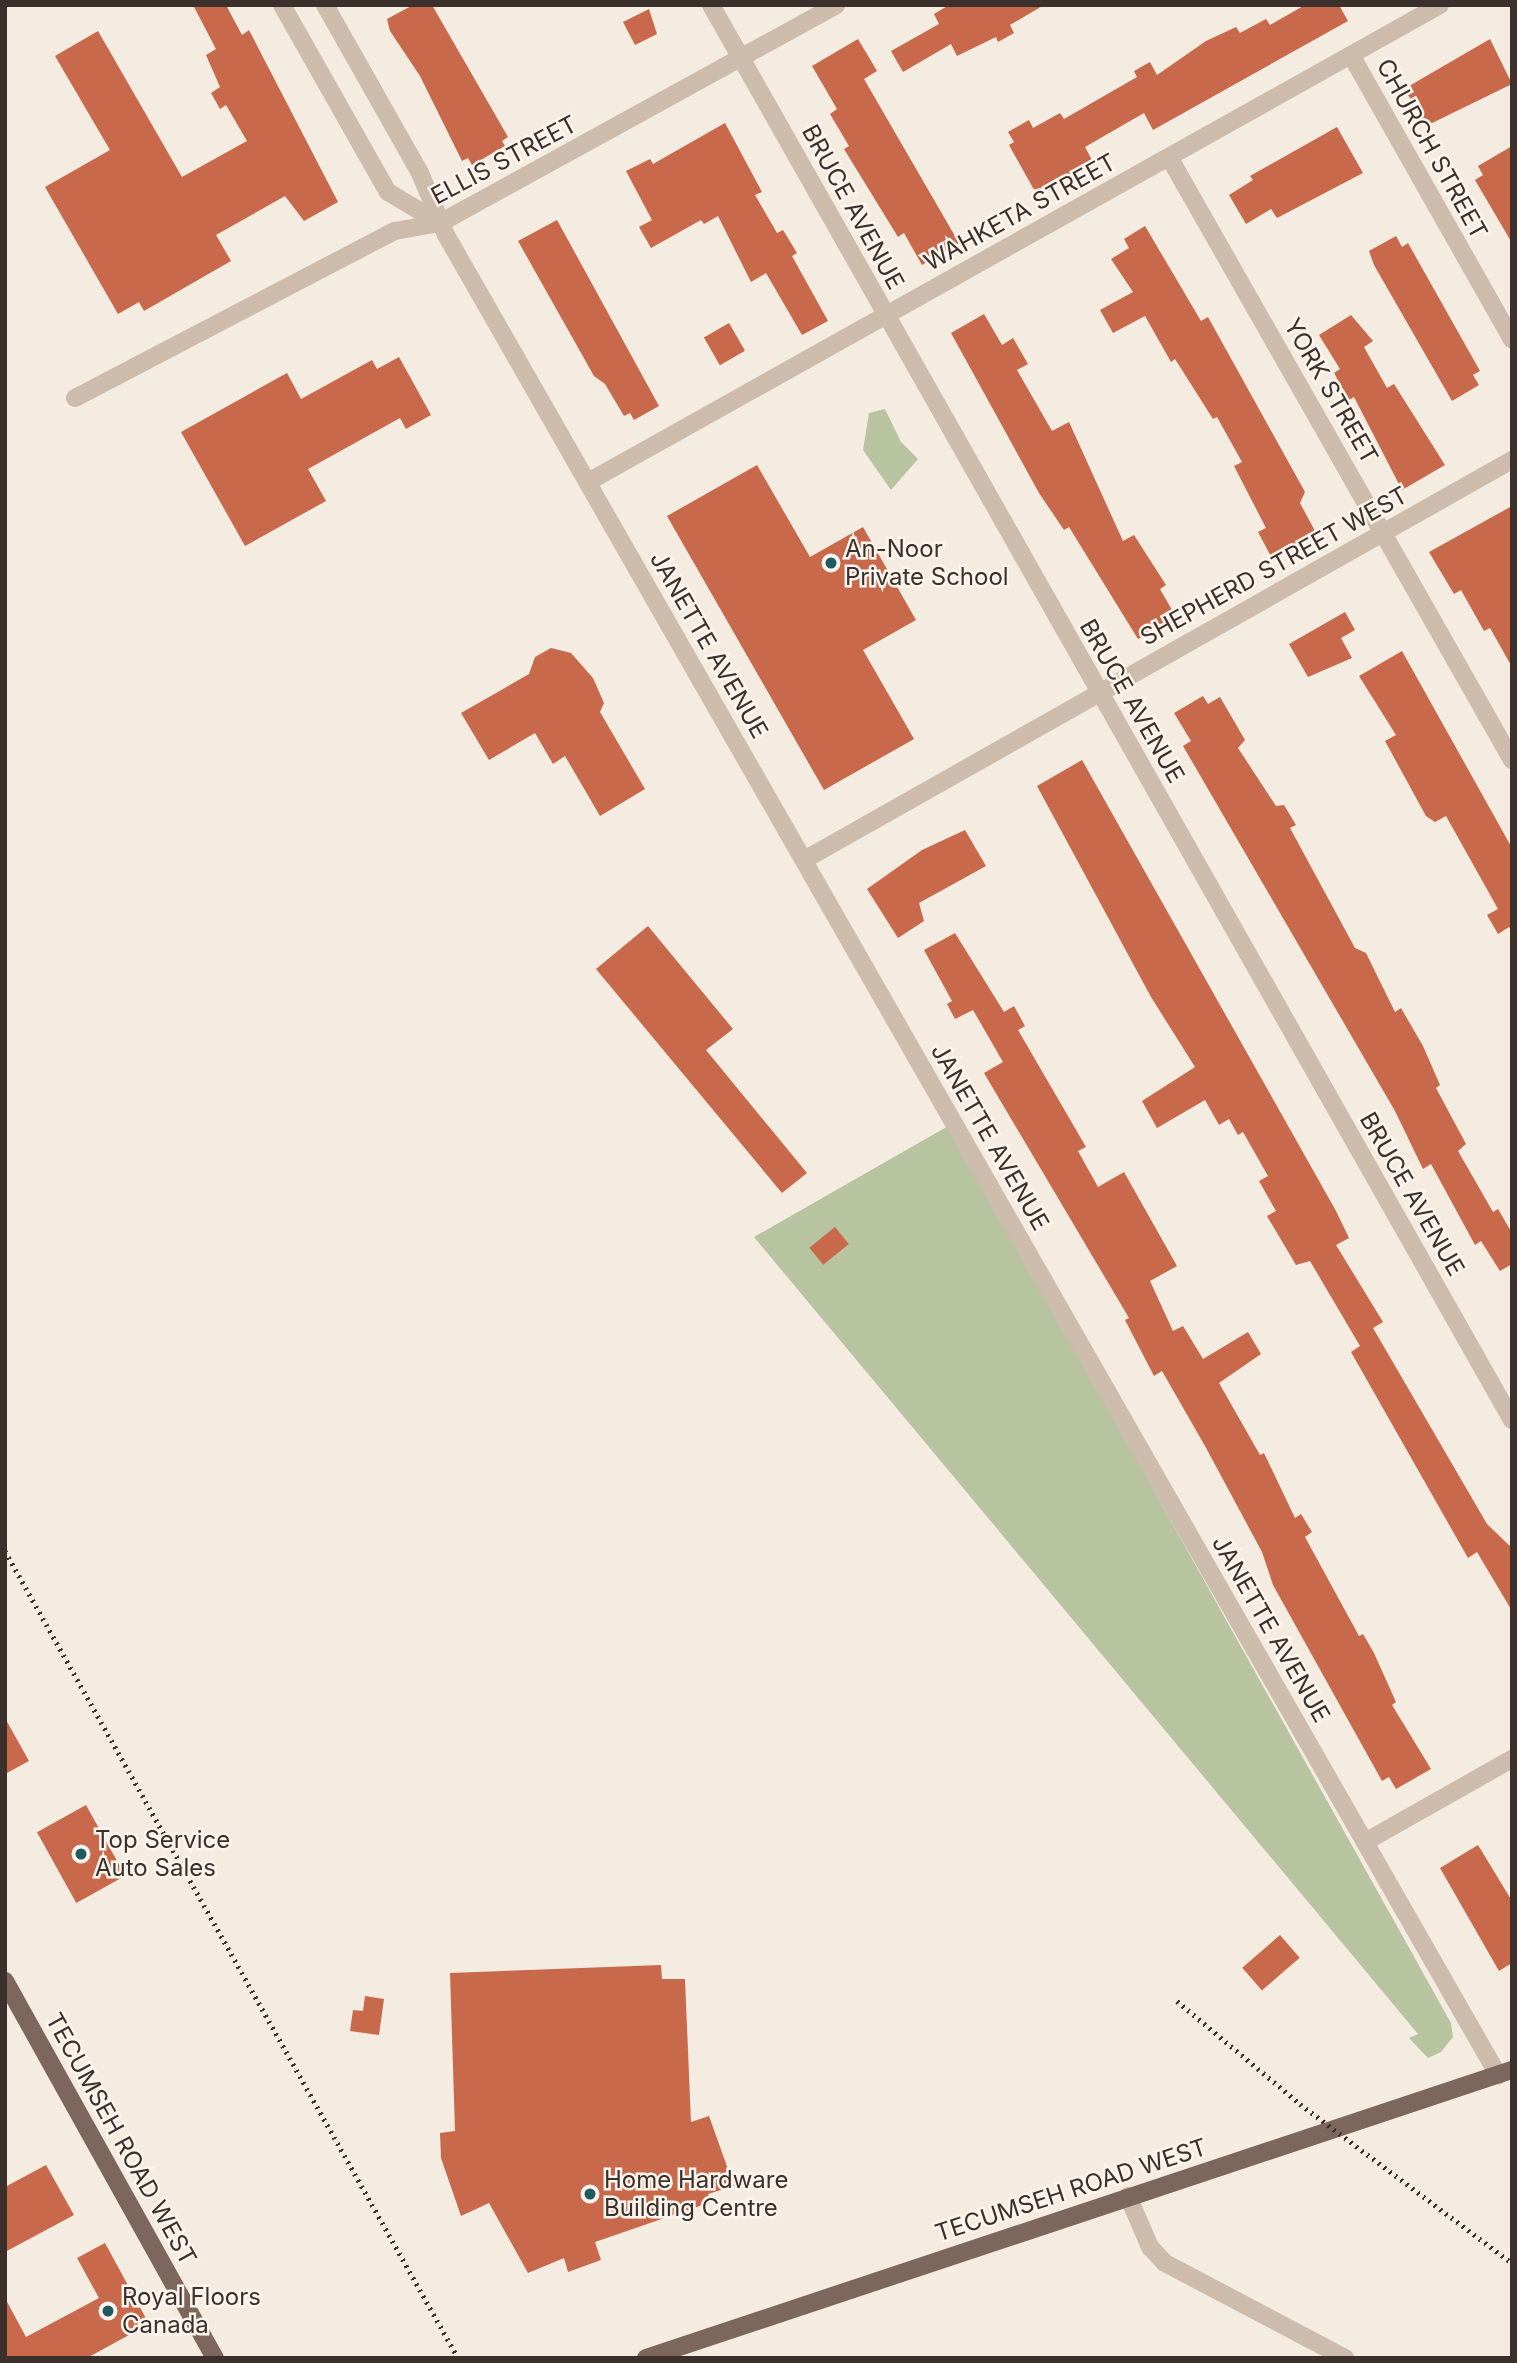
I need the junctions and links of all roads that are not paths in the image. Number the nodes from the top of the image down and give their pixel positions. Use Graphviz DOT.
graph roads {
  1 [pos="282,5"];
  2 [pos="325,5"];
  3 [pos="711,5"];
  4 [pos="836,5"];
  5 [pos="1440,5"];
  6 [pos="1351,55"];
  7 [pos="741,60"];
  8 [pos="1169,157"];
  9 [pos="440,223"];
  10 [pos="886,315"];
  11 [pos="1512,340"];
  12 [pos="75,398"];
  13 [pos="1512,460"];
  14 [pos="588,482"];
  15 [pos="1383,533"];
  16 [pos="1100,693"];
  17 [pos="1512,760"];
  18 [pos="804,860"];
  19 [pos="1512,1420"];
  20 [pos="1512,1759"];
  21 [pos="1365,1842"];
  22 [pos="5,1981"];
  23 [pos="1505,2072"];
  24 [pos="1128,2196"];
  25 [pos="215,2358"];
  26 [pos="646,2358"];
  27 [pos="1345,2358"];
  1 -- 9 [label="street, JANETTE AVENUE"];
  2 -- 9 [label="street, JANETTE AVENUE"];
  3 -- 7 [label="street, BRUCE AVENUE"];
  4 -- 7 [label="street, ELLIS STREET"];
  5 -- 6 [label="street, WAHKETA STREET"];
  6 -- 8 [label="street, WAHKETA STREET"];
  6 -- 11 [label="street, CHURCH STREET"];
  7 -- 9 [label="street, ELLIS STREET"];
  7 -- 10 [label="street, BRUCE AVENUE"];
  8 -- 10 [label="street, WAHKETA STREET"];
  8 -- 15 [label="street, YORK STREET"];
  9 -- 12 [label="street, ELLIS STREET"];
  9 -- 14 [label="street, JANETTE AVENUE"];
  10 -- 14 [label="street, WAHKETA STREET"];
  10 -- 16 [label="street, BRUCE AVENUE"];
  13 -- 15 [label="street, SHEPHERD STREET WEST"];
  14 -- 18 [label="street, JANETTE AVENUE"];
  15 -- 16 [label="street, SHEPHERD STREET WEST"];
  15 -- 17 [label="street, YORK STREET"];
  16 -- 18 [label="street, SHEPHERD STREET WEST"];
  16 -- 19 [label="street, BRUCE AVENUE"];
  18 -- 21 [label="street, JANETTE AVENUE"];
  20 -- 21 [label="street"];
  21 -- 23 [label="street, JANETTE AVENUE"];
  22 -- 25 [label="main road, TECUMSEH ROAD WEST"];
  23 -- 24 [label="main road, TECUMSEH ROAD WEST"];
  24 -- 26 [label="main road, TECUMSEH ROAD WEST"];
  24 -- 27 [label="street"];
}
